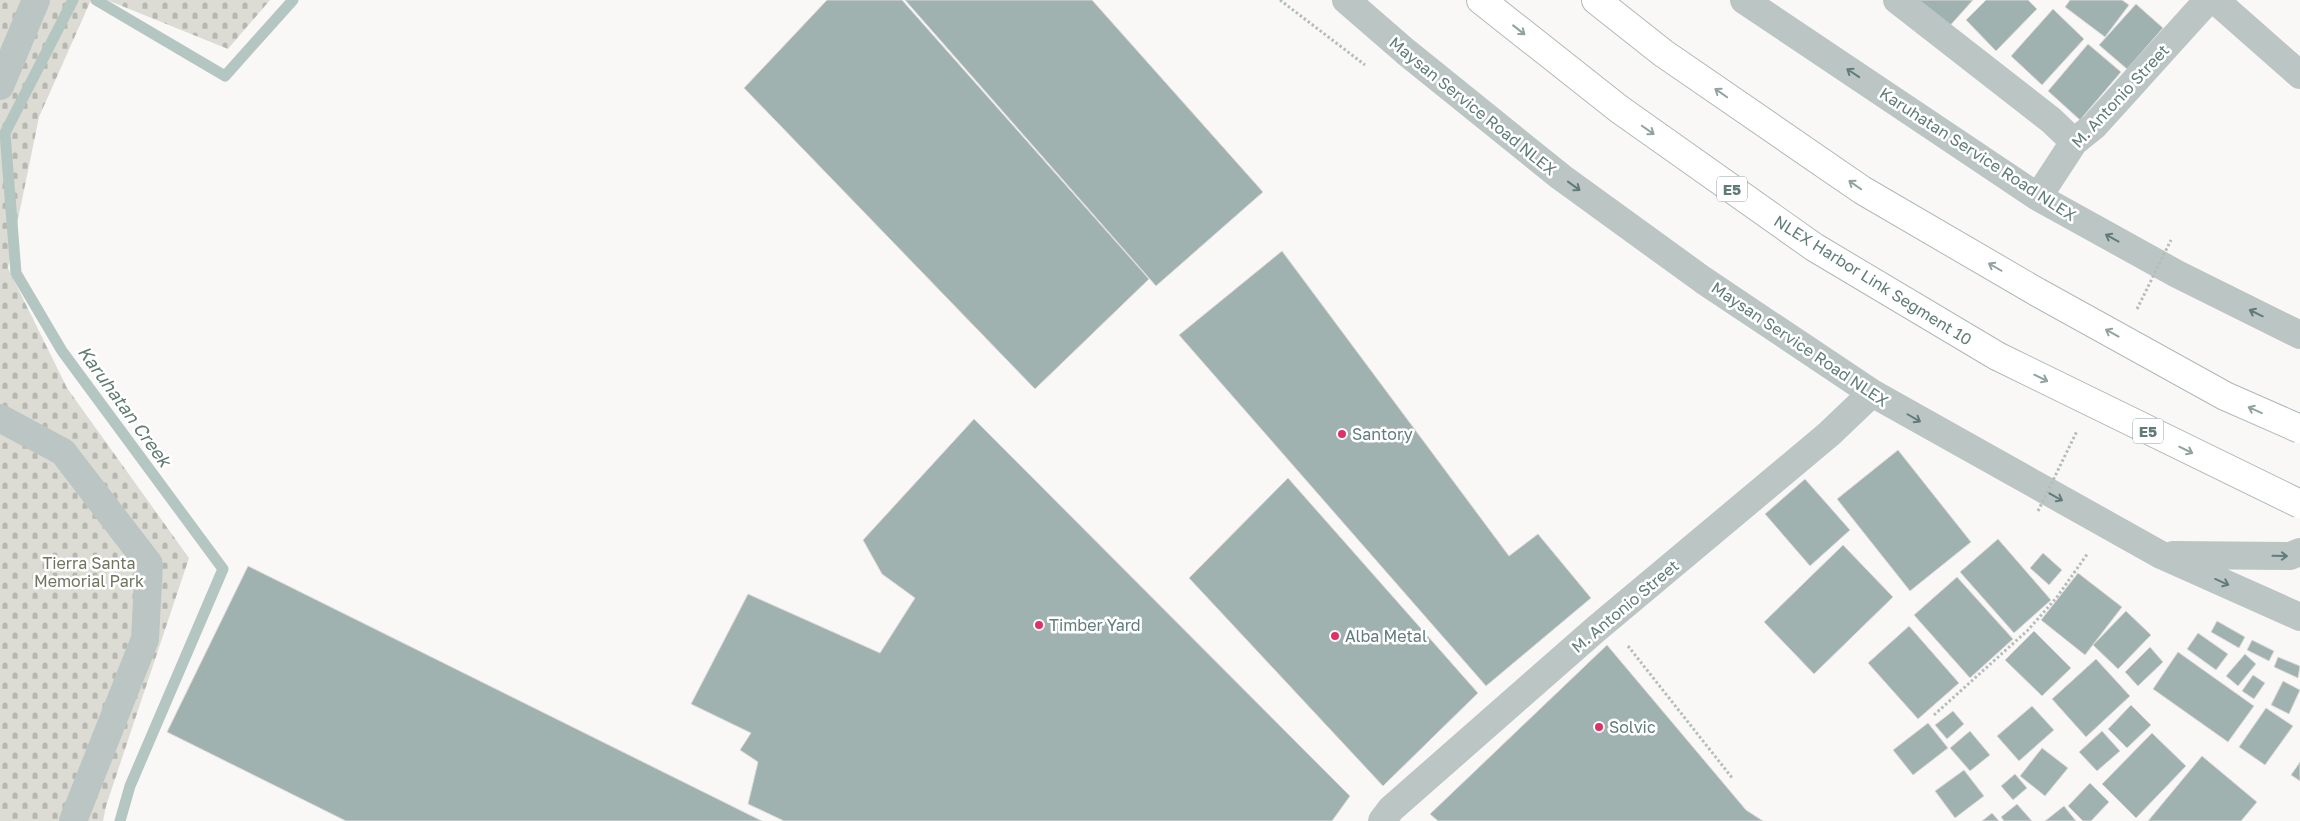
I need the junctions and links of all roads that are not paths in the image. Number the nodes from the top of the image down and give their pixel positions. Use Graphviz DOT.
graph roads {
  1 [pos="36,0"];
  2 [pos="1346,0"];
  3 [pos="1481,0"];
  4 [pos="1596,0"];
  5 [pos="1744,0"];
  6 [pos="1897,0"];
  7 [pos="2208,0"];
  8 [pos="2215,0"];
  9 [pos="2300,75"];
  10 [pos="0,86"];
  11 [pos="2074,142"];
  12 [pos="2038,197"];
  13 [pos="2300,335"];
  14 [pos="1872,394"];
  15 [pos="0,418"];
  16 [pos="2300,430"];
  17 [pos="2300,504"];
  18 [pos="2300,552"];
  19 [pos="2161,555"];
  20 [pos="2300,617"];
  21 [pos="73,821"];
  22 [pos="1382,821"];
  1 -- 10 [label="street"];
  2 -- 14 [label="street, Maysan Service Road NLEX, one-way"];
  3 -- 17 [label="highway, NLEX Harbor Link Segment 10 / E5, one-way, bridge"];
  16 -- 4 [label="highway, one-way, bridge"];
  12 -- 5 [label="street, Karuhatan Service Road NLEX, one-way"];
  6 -- 11 [label="street"];
  7 -- 11 [label="street, M. Antonio Street"];
  8 -- 9 [label="street"];
  11 -- 12 [label="street, M. Antonio Street"];
  13 -- 12 [label="street, Karuhatan Service Road NLEX, one-way"];
  14 -- 19 [label="street, Maysan Service Road NLEX, one-way"];
  14 -- 22 [label="street, M. Antonio Street"];
  15 -- 21 [label="street"];
  19 -- 18 [label="street, one-way"];
  19 -- 20 [label="street, Maysan Service Road NLEX, one-way"];
}
